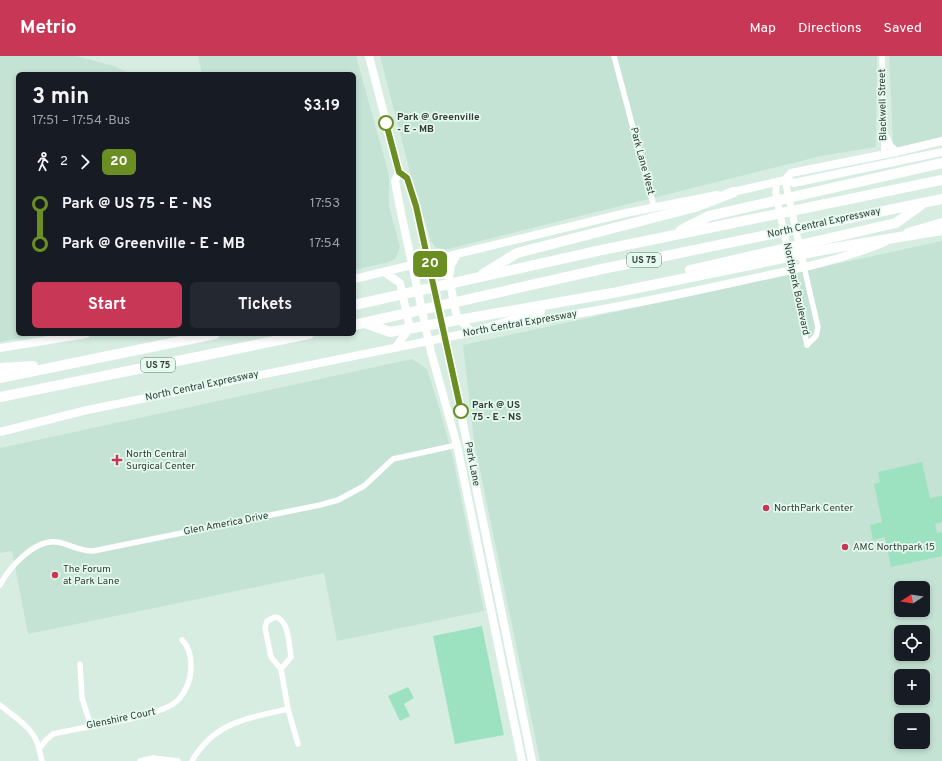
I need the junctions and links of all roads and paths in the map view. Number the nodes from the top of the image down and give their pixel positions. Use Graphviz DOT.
graph roads {
  1 [pos="369,56"];
  2 [pos="614,56"];
  3 [pos="882,56"];
  4 [pos="884,132"];
  5 [pos="942,141"];
  6 [pos="896,152"];
  7 [pos="942,152"];
  8 [pos="884,154"];
  9 [pos="942,163"];
  10 [pos="399,172"];
  11 [pos="785,180"];
  12 [pos="942,180"];
  13 [pos="776,182"];
  14 [pos="734,192"];
  15 [pos="942,199"];
  16 [pos="924,203"];
  17 [pos="654,207"];
  18 [pos="942,222"];
  19 [pos="942,230"];
  20 [pos="942,233"];
  21 [pos="919,235"];
  22 [pos="667,236"];
  23 [pos="457,255"];
  24 [pos="804,265"];
  25 [pos="430,266"];
  26 [pos="792,267"];
  27 [pos="413,269"];
  28 [pos="384,272"];
  29 [pos="476,278"];
  30 [pos="356,279"];
  31 [pos="356,305"];
  32 [pos="364,323"];
  33 [pos="356,325"];
  34 [pos="487,329"];
  35 [pos="469,330"];
  36 [pos="74,336"];
  37 [pos="205,336"];
  38 [pos="299,336"];
  39 [pos="446,338"];
  40 [pos="429,342"];
  41 [pos="396,347"];
  42 [pos="0,348"];
  43 [pos="71,363"];
  44 [pos="0,368"];
  45 [pos="0,378"];
  46 [pos="2,398"];
  47 [pos="0,432"];
  48 [pos="456,445"];
  49 [pos="476,479"];
  50 [pos="495,578"];
  51 [pos="484,581"];
  52 [pos="0,585"];
  53 [pos="182,640"];
  54 [pos="80,664"];
  55 [pos="281,669"];
  56 [pos="0,705"];
  57 [pos="288,709"];
  58 [pos="91,726"];
  59 [pos="298,744"];
  60 [pos="39,749"];
  61 [pos="42,761"];
  62 [pos="140,761"];
  63 [pos="178,761"];
  64 [pos="192,761"];
  65 [pos="528,761"];
  1 -- 10 [label="main road, Park Lane"];
  2 -- 17 [label="street, Park Lane West"];
  3 -- 4 [label="street, Blackwell Street"];
  4 -- 6 [label="main road"];
  4 -- 8 [label="street, Blackwell Street"];
  5 -- 6 [label="main road"];
  6 -- 8 [label="main road"];
  7 -- 11 [label="main road"];
  8 -- 11 [label="main road"];
  9 -- 22 [label="highway"];
  10 -- 25 [label="main road, Park Lane"];
  10 -- 27 [label="main road, Park Lane"];
  11 -- 13 [label="main road"];
  11 -- 24 [label="street, Northpark Boulevard"];
  12 -- 22 [label="highway, North Central Expressway / US 75"];
  13 -- 14 [label="main road"];
  13 -- 26 [label="street, Northpark Boulevard"];
  14 -- 17 [label="main road"];
  14 -- 29 [label="highway"];
  15 -- 16 [label="highway, North Central Expressway / US 75"];
  16 -- 32 [label="highway, North Central Expressway / US 75"];
  16 -- 34 [label="highway"];
  17 -- 23 [label="main road"];
  18 -- 24 [label="main road, North Central Expressway"];
  19 -- 21 [label="highway"];
  20 -- 21 [label="highway"];
  21 -- 32 [label="highway"];
  22 -- 29 [label="highway, North Central Expressway / US 75"];
  23 -- 25 [label="main road"];
  23 -- 35 [label="main road"];
  24 -- 26 [label="main road, North Central Expressway"];
  24 -- 26 [label="street, Northpark Boulevard"];
  25 -- 27 [label="main road"];
  25 -- 39 [label="main road, Park Lane"];
  26 -- 34 [label="main road, North Central Expressway"];
  27 -- 28 [label="main road"];
  27 -- 40 [label="main road, Park Lane"];
  28 -- 30 [label="main road"];
  28 -- 41 [label="main road"];
  29 -- 31 [label="highway, North Central Expressway / US 75"];
  32 -- 33 [label="highway, North Central Expressway / US 75"];
  34 -- 35 [label="main road, North Central Expressway"];
  35 -- 39 [label="main road, North Central Expressway"];
  36 -- 42 [label="main road"];
  37 -- 43 [label="highway, US 75"];
  38 -- 46 [label="highway, US 75"];
  39 -- 40 [label="main road, North Central Expressway"];
  39 -- 49 [label="main road, Park Lane"];
  40 -- 41 [label="main road, North Central Expressway"];
  40 -- 48 [label="main road, Park Lane"];
  41 -- 47 [label="main road, North Central Expressway"];
  43 -- 44 [label="highway"];
  43 -- 45 [label="highway, US 75"];
  48 -- 49 [label="main road"];
  48 -- 51 [label="main road, Park Lane"];
  48 -- 52 [label="street, Glen America Drive"];
  49 -- 50 [label="main road, Park Lane"];
  50 -- 51 [label="main road"];
  50 -- 65 [label="main road, Park Lane"];
  51 -- 65 [label="main road, Park Lane"];
  53 -- 58 [label="street, Glenshire Court"];
  54 -- 58 [label="street"];
  55 -- 55 [label="street"];
  55 -- 57 [label="street"];
  56 -- 60 [label="street"];
  57 -- 59 [label="street"];
  57 -- 64 [label="street"];
  58 -- 60 [label="street, Glenshire Court"];
  60 -- 61 [label="street"];
  62 -- 63 [label="street"];
}
